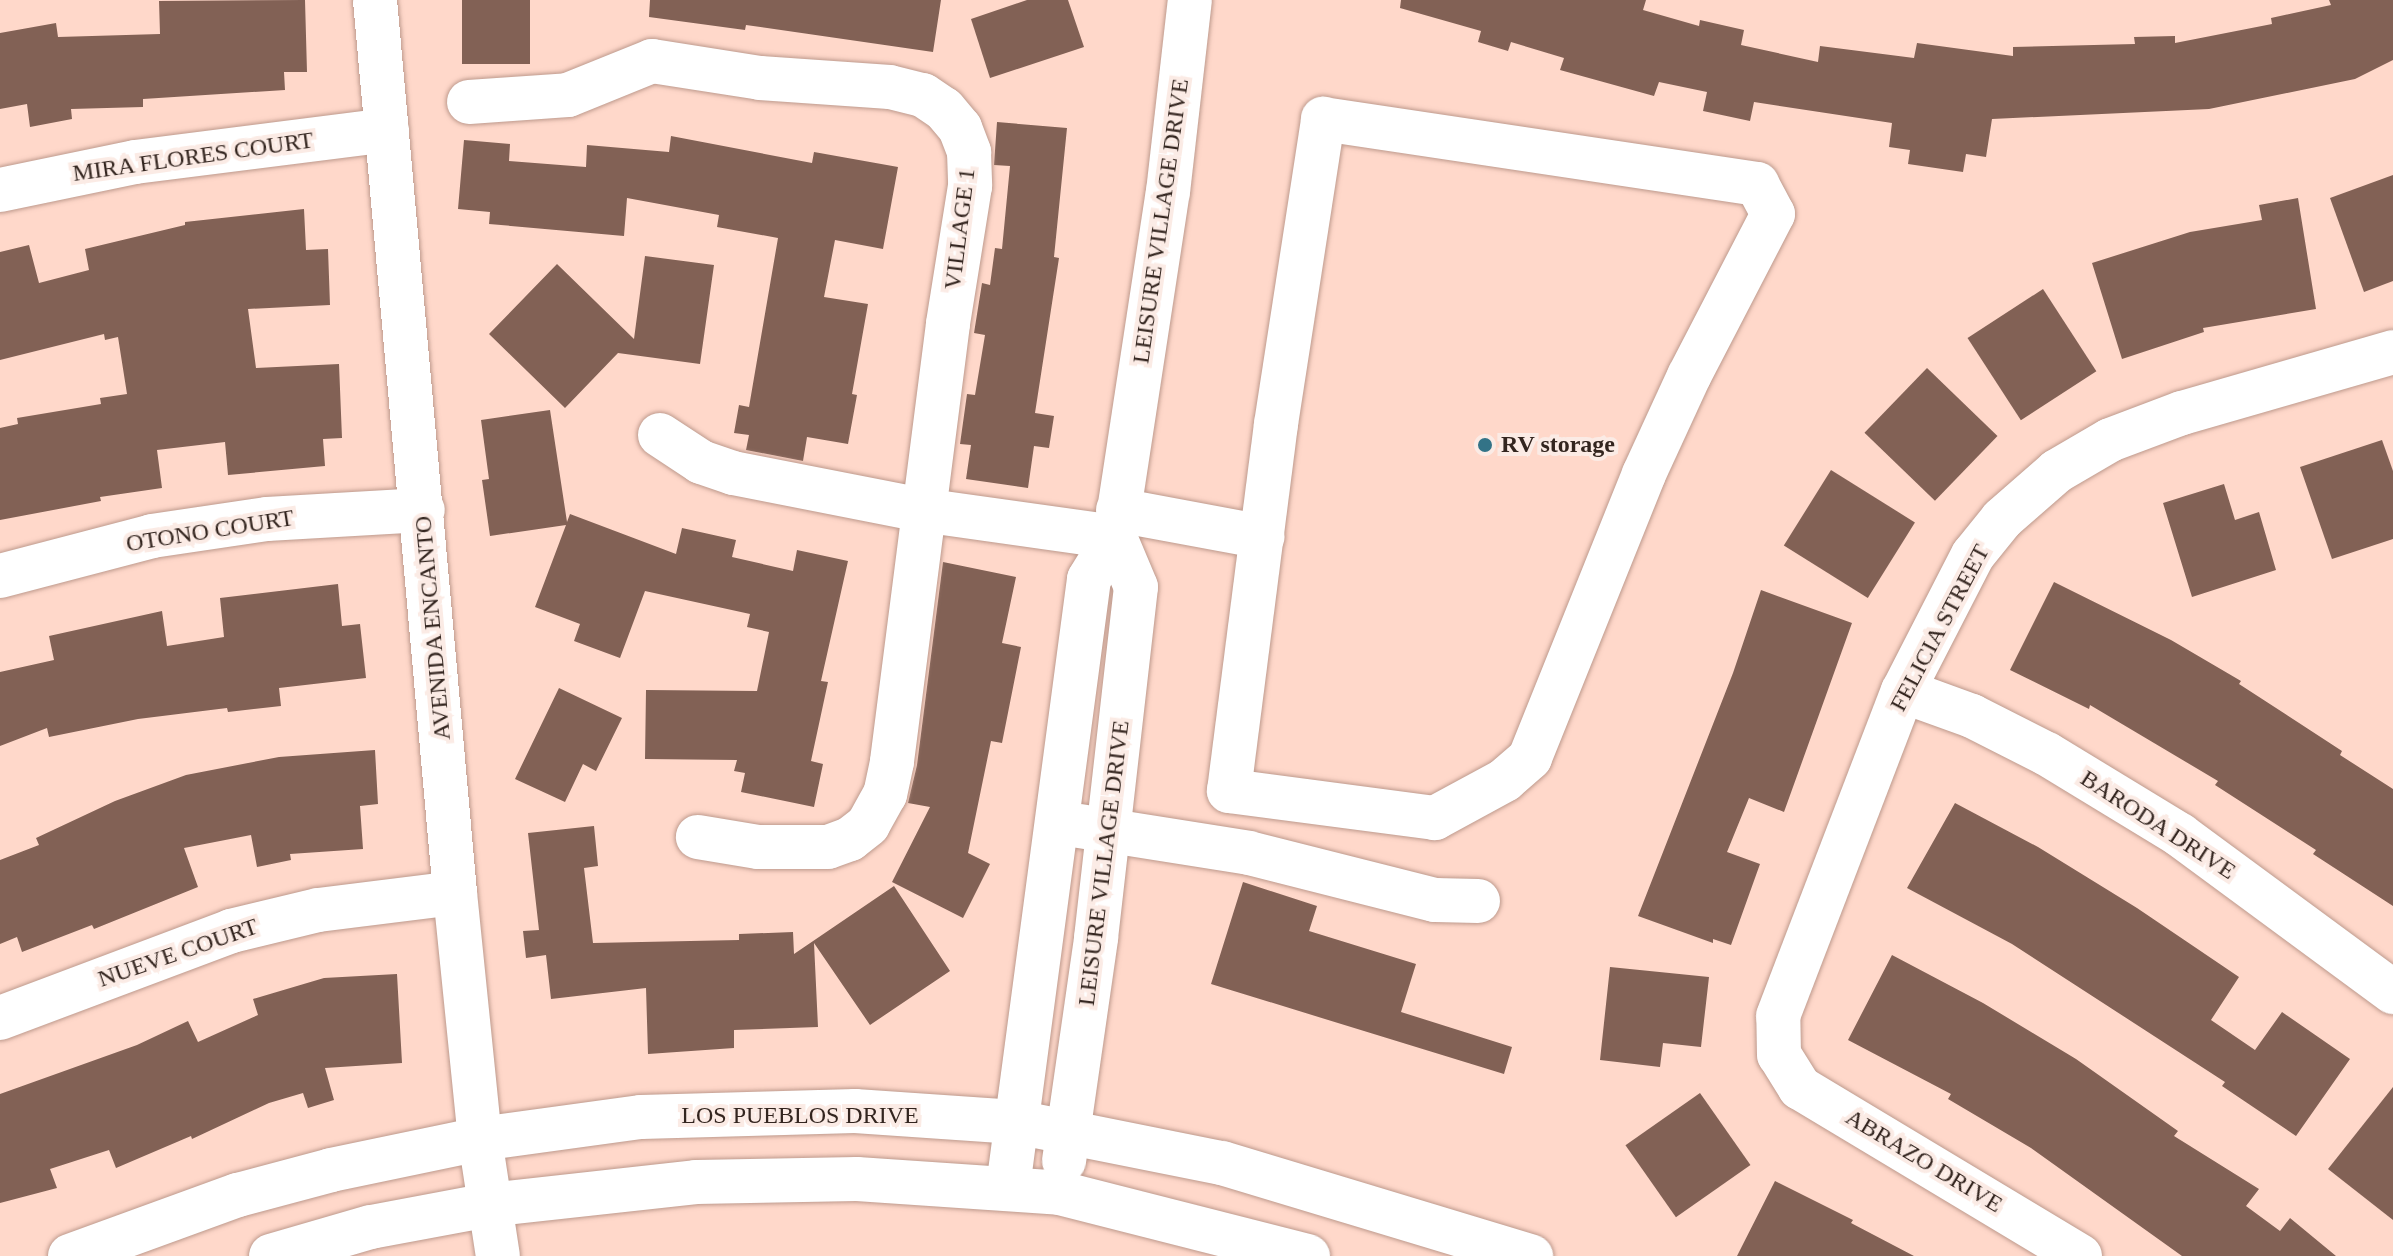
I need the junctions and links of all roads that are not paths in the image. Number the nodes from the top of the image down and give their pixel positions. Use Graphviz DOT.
graph roads {
  1 [pos="375,0"];
  2 [pos="1190,0"];
  3 [pos="469,102"];
  4 [pos="387,130"];
  5 [pos="0,190"];
  6 [pos="2393,352"];
  7 [pos="660,435"];
  8 [pos="423,510"];
  9 [pos="922,510"];
  10 [pos="1116,524"];
  11 [pos="1263,537"];
  12 [pos="0,576"];
  13 [pos="1903,691"];
  14 [pos="1057,822"];
  15 [pos="1108,832"];
  16 [pos="698,837"];
  17 [pos="455,893"];
  18 [pos="1478,901"];
  19 [pos="1043,928"];
  20 [pos="1096,938"];
  21 [pos="2393,992"];
  22 [pos="0,1018"];
  23 [pos="1779,1055"];
  24 [pos="1016,1122"];
  25 [pos="1068,1131"];
  26 [pos="480,1139"];
  27 [pos="1008,1187"];
  28 [pos="1060,1193"];
  29 [pos="488,1205"];
  30 [pos="2078,1255"];
  31 [pos="70,1256"];
  32 [pos="271,1256"];
  33 [pos="498,1256"];
  34 [pos="1308,1256"];
  35 [pos="1531,1256"];
  1 -- 4 [label="street, AVENIDA ENCANTO"];
  2 -- 10 [label="street, LEISURE VILLAGE DRIVE"];
  3 -- 9 [label="street, VILLAGE 1"];
  4 -- 5 [label="street, MIRA FLORES COURT"];
  4 -- 8 [label="street, AVENIDA ENCANTO"];
  6 -- 13 [label="street, FELICIA STREET"];
  7 -- 9 [label="street"];
  8 -- 12 [label="street, OTONO COURT"];
  8 -- 17 [label="street, AVENIDA ENCANTO"];
  9 -- 10 [label="street"];
  9 -- 16 [label="street, VILLAGE 1"];
  10 -- 11 [label="street"];
  10 -- 14 [label="street, LEISURE VILLAGE DRIVE"];
  10 -- 15 [label="street, LEISURE VILLAGE DRIVE"];
  11 -- 11 [label="street"];
  13 -- 21 [label="street, BARODA DRIVE"];
  13 -- 23 [label="street, FELICIA STREET"];
  14 -- 15 [label="street"];
  14 -- 19 [label="street, LEISURE VILLAGE DRIVE"];
  15 -- 18 [label="street"];
  15 -- 20 [label="street, LEISURE VILLAGE DRIVE"];
  17 -- 22 [label="street, NUEVE COURT"];
  17 -- 26 [label="street, AVENIDA ENCANTO"];
  19 -- 20 [label="street"];
  19 -- 24 [label="street, LEISURE VILLAGE DRIVE"];
  20 -- 25 [label="street, LEISURE VILLAGE DRIVE"];
  23 -- 30 [label="street, ABRAZO DRIVE"];
  24 -- 25 [label="street, LOS PUEBLOS DRIVE"];
  24 -- 26 [label="street, LOS PUEBLOS DRIVE"];
  24 -- 27 [label="street, LEISURE VILLAGE DRIVE"];
  25 -- 28 [label="street, LEISURE VILLAGE DRIVE"];
  25 -- 35 [label="street, LOS PUEBLOS DRIVE"];
  26 -- 29 [label="street, AVENIDA ENCANTO"];
  26 -- 31 [label="street, LOS PUEBLOS DRIVE"];
  27 -- 28 [label="street"];
  27 -- 29 [label="street"];
  28 -- 34 [label="street"];
  29 -- 32 [label="street"];
  29 -- 33 [label="street, AVENIDA ENCANTO"];
}
